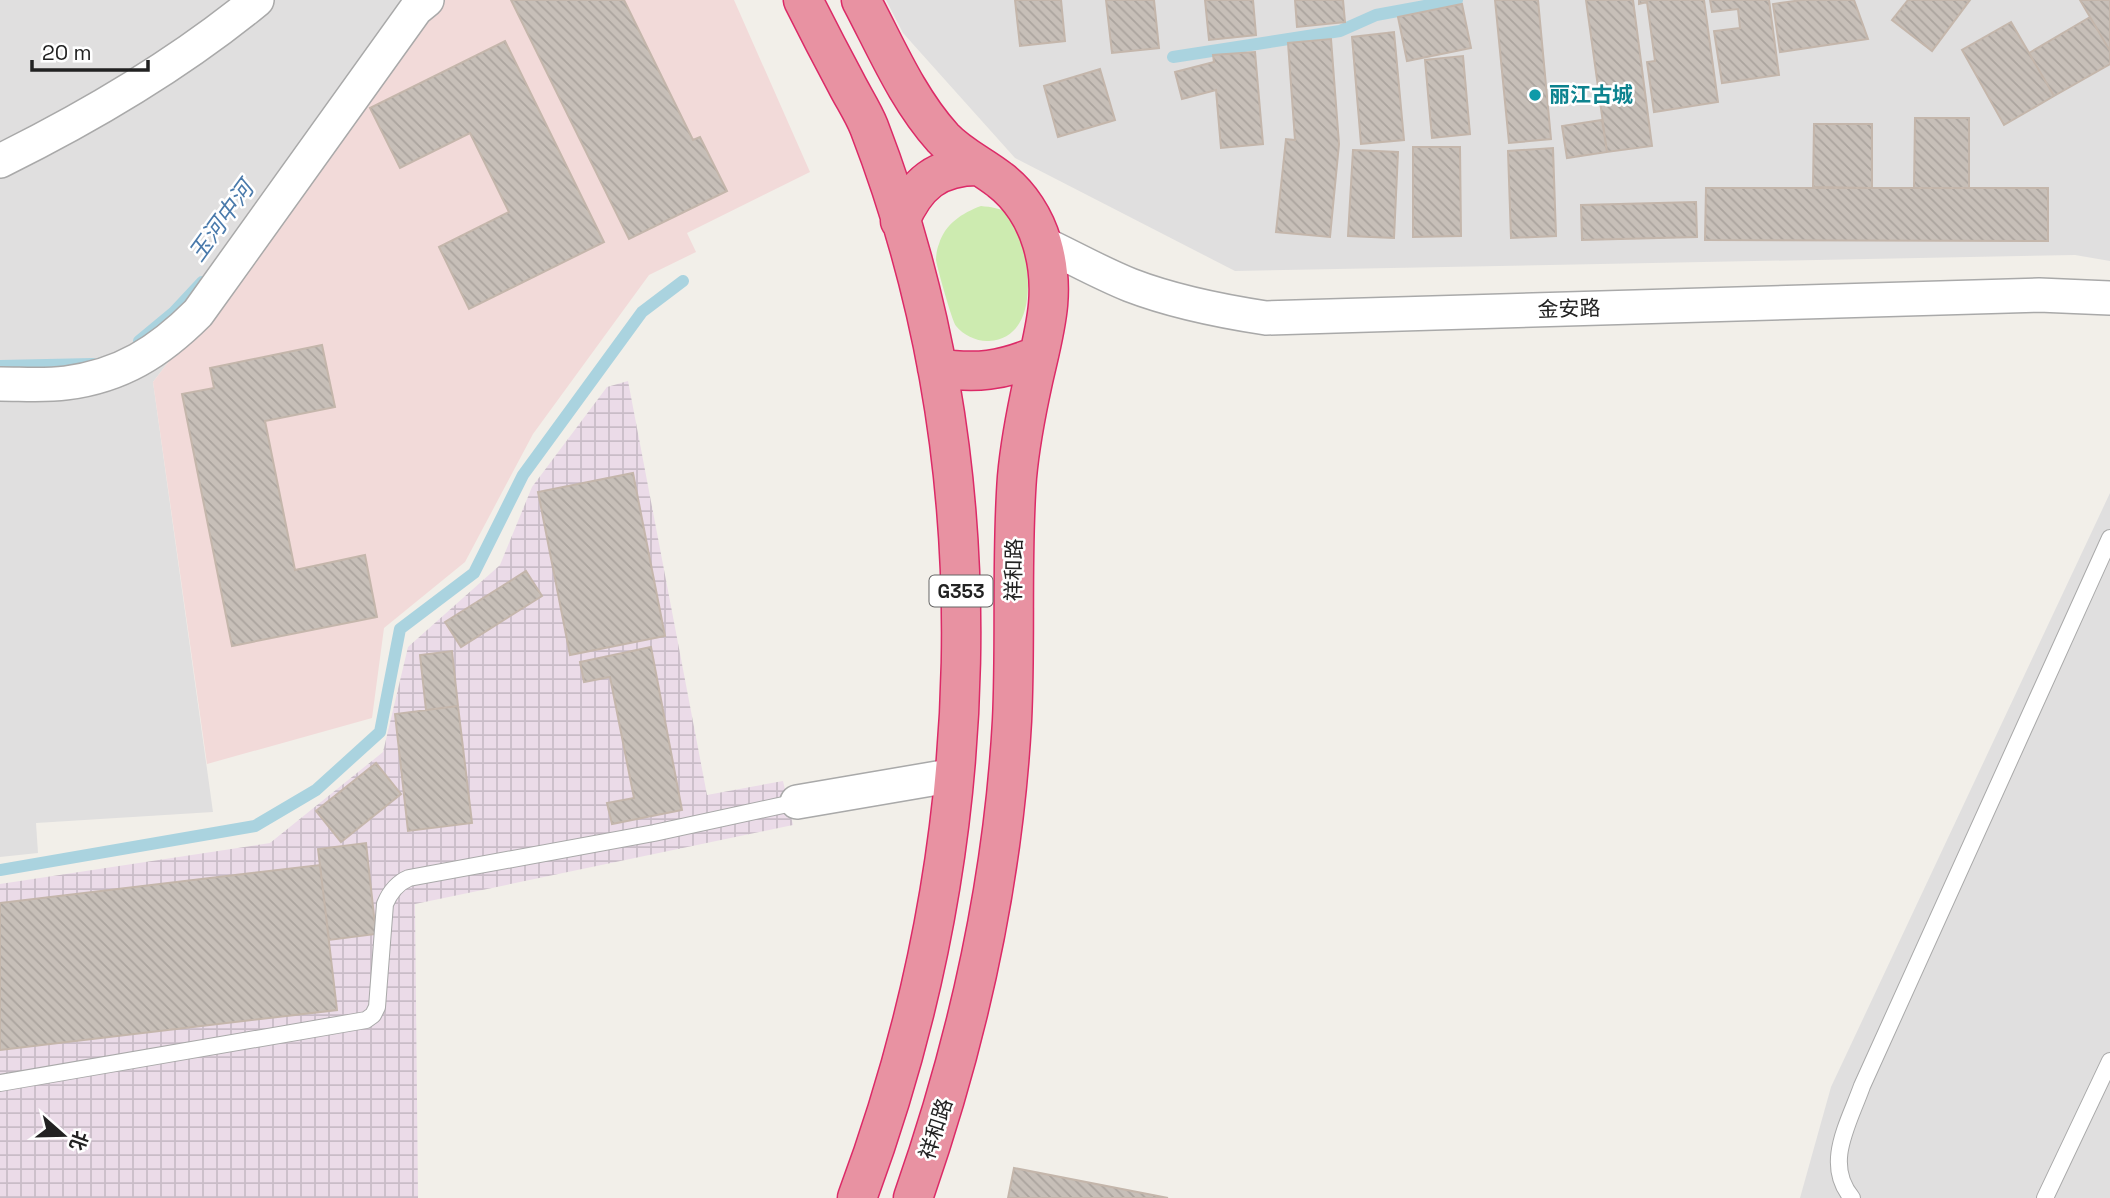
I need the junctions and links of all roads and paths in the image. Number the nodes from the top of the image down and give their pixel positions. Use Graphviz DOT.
graph roads {
  1 [pos="257,0"];
  2 [pos="427,0"];
  3 [pos="803,0"];
  4 [pos="861,0"];
  5 [pos="0,161"];
  6 [pos="978,166"];
  7 [pos="900,220"];
  8 [pos="1042,243"];
  9 [pos="2110,299"];
  10 [pos="1039,355"];
  11 [pos="937,368"];
  12 [pos="0,384"];
  13 [pos="2110,538"];
  14 [pos="955,775"];
  15 [pos="796,802"];
  16 [pos="2110,1061"];
  17 [pos="0,1083"];
  18 [pos="858,1198"];
  19 [pos="913,1198"];
  20 [pos="1852,1198"];
  21 [pos="2045,1198"];
  1 -- 5 [label="street"];
  2 -- 12 [label="street"];
  3 -- 7 [label="highway, G353"];
  4 -- 6 [label="highway, 祥和路 / G353"];
  6 -- 7 [label="highway"];
  6 -- 8 [label="highway, 祥和路 / G353"];
  7 -- 11 [label="highway, G353"];
  8 -- 9 [label="street, 金安路"];
  8 -- 10 [label="highway, 祥和路 / G353"];
  10 -- 11 [label="highway"];
  10 -- 19 [label="highway, 祥和路 / G353"];
  11 -- 14 [label="highway, G353"];
  13 -- 20 [label="lane"];
  14 -- 15 [label="street"];
  14 -- 18 [label="highway, G353"];
  15 -- 17 [label="lane"];
  16 -- 21 [label="lane"];
}
